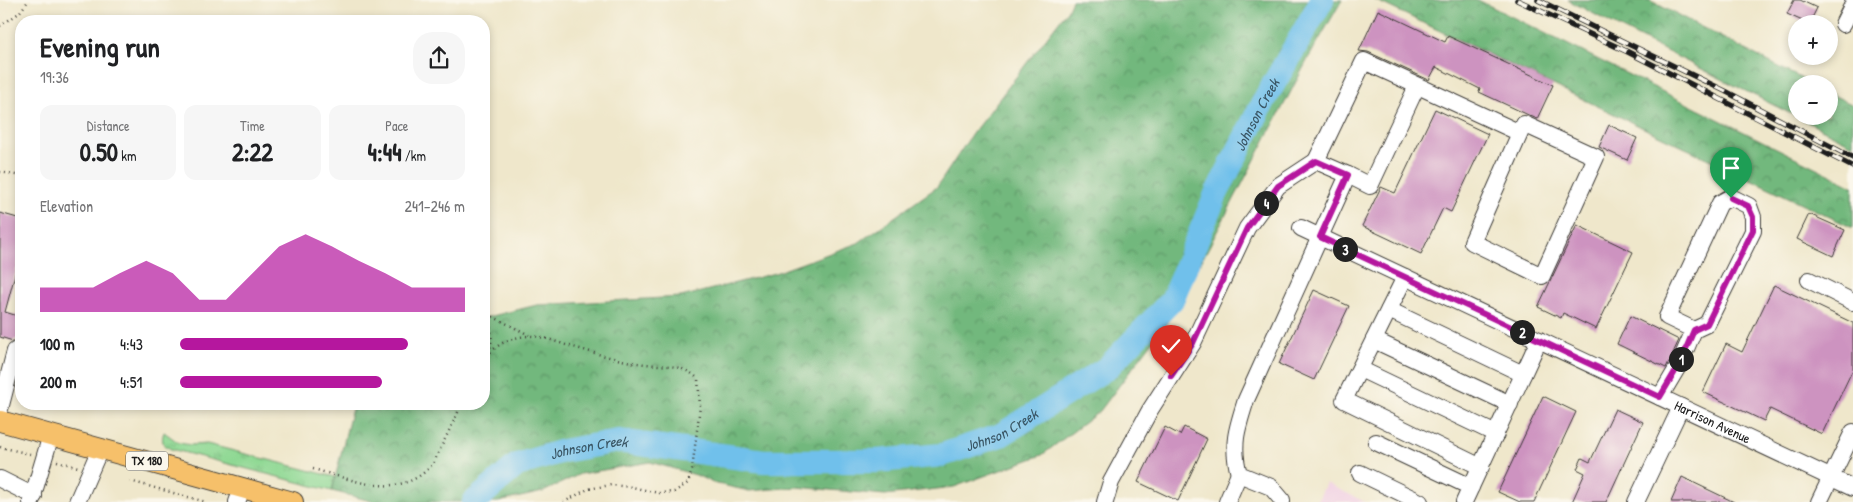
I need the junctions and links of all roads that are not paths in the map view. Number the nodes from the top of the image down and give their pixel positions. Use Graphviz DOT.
graph roads {
  1 [pos="1853,4"];
  2 [pos="1843,24"];
  3 [pos="1417,86"];
  4 [pos="1520,133"];
  5 [pos="1316,161"];
  6 [pos="1348,175"];
  7 [pos="1301,228"];
  8 [pos="1320,237"];
  9 [pos="1405,277"];
  10 [pos="1809,280"];
  11 [pos="1853,302"];
  12 [pos="1389,310"];
  13 [pos="1694,330"];
  14 [pos="1374,340"];
  15 [pos="1539,340"];
  16 [pos="14,356"];
  17 [pos="1360,369"];
  18 [pos="1523,374"];
  19 [pos="1660,397"];
  20 [pos="1510,404"];
  21 [pos="1681,407"];
  22 [pos="0,409"];
  23 [pos="0,421"];
  24 [pos="1853,432"];
  25 [pos="1496,434"];
  26 [pos="51,435"];
  27 [pos="1376,442"];
  28 [pos="100,449"];
  29 [pos="1481,467"];
  30 [pos="1360,473"];
  31 [pos="1239,474"];
  32 [pos="1830,478"];
  33 [pos="0,479"];
  34 [pos="1853,488"];
  35 [pos="240,495"];
  36 [pos="1468,495"];
  37 [pos="33,499"];
  38 [pos="280,500"];
  39 [pos="77,502"];
  40 [pos="1105,502"];
  41 [pos="1227,502"];
  42 [pos="1282,502"];
  43 [pos="1420,502"];
  44 [pos="1636,502"];
  45 [pos="1819,502"];
  1 -- 2 [label="street"];
  3 -- 4 [label="street"];
  3 -- 5 [label="street"];
  3 -- 6 [label="street"];
  4 -- 4 [label="street"];
  5 -- 6 [label="street"];
  5 -- 40 [label="street"];
  6 -- 8 [label="street"];
  7 -- 8 [label="street, Harrison Avenue"];
  8 -- 9 [label="street, Harrison Avenue"];
  8 -- 31 [label="street"];
  9 -- 12 [label="street"];
  9 -- 15 [label="street, Harrison Avenue"];
  10 -- 11 [label="street"];
  12 -- 14 [label="street"];
  12 -- 18 [label="street"];
  13 -- 13 [label="street"];
  13 -- 19 [label="street"];
  14 -- 17 [label="street"];
  14 -- 20 [label="street"];
  15 -- 18 [label="street"];
  15 -- 19 [label="street, Harrison Avenue"];
  16 -- 22 [label="street"];
  17 -- 25 [label="street"];
  17 -- 29 [label="street"];
  18 -- 20 [label="street"];
  19 -- 21 [label="street, Harrison Avenue"];
  20 -- 25 [label="street"];
  21 -- 32 [label="street, Harrison Avenue"];
  21 -- 44 [label="street"];
  23 -- 26 [label="main road, TX 180"];
  24 -- 32 [label="street"];
  25 -- 29 [label="street"];
  26 -- 28 [label="main road, TX 180"];
  26 -- 37 [label="street"];
  27 -- 36 [label="street"];
  28 -- 35 [label="main road, TX 180"];
  28 -- 39 [label="street"];
  29 -- 36 [label="street"];
  30 -- 43 [label="street"];
  31 -- 41 [label="street"];
  31 -- 42 [label="street"];
  32 -- 34 [label="street, Harrison Avenue"];
  32 -- 45 [label="street"];
  33 -- 37 [label="street"];
  35 -- 38 [label="main road, TX 180"];
}
